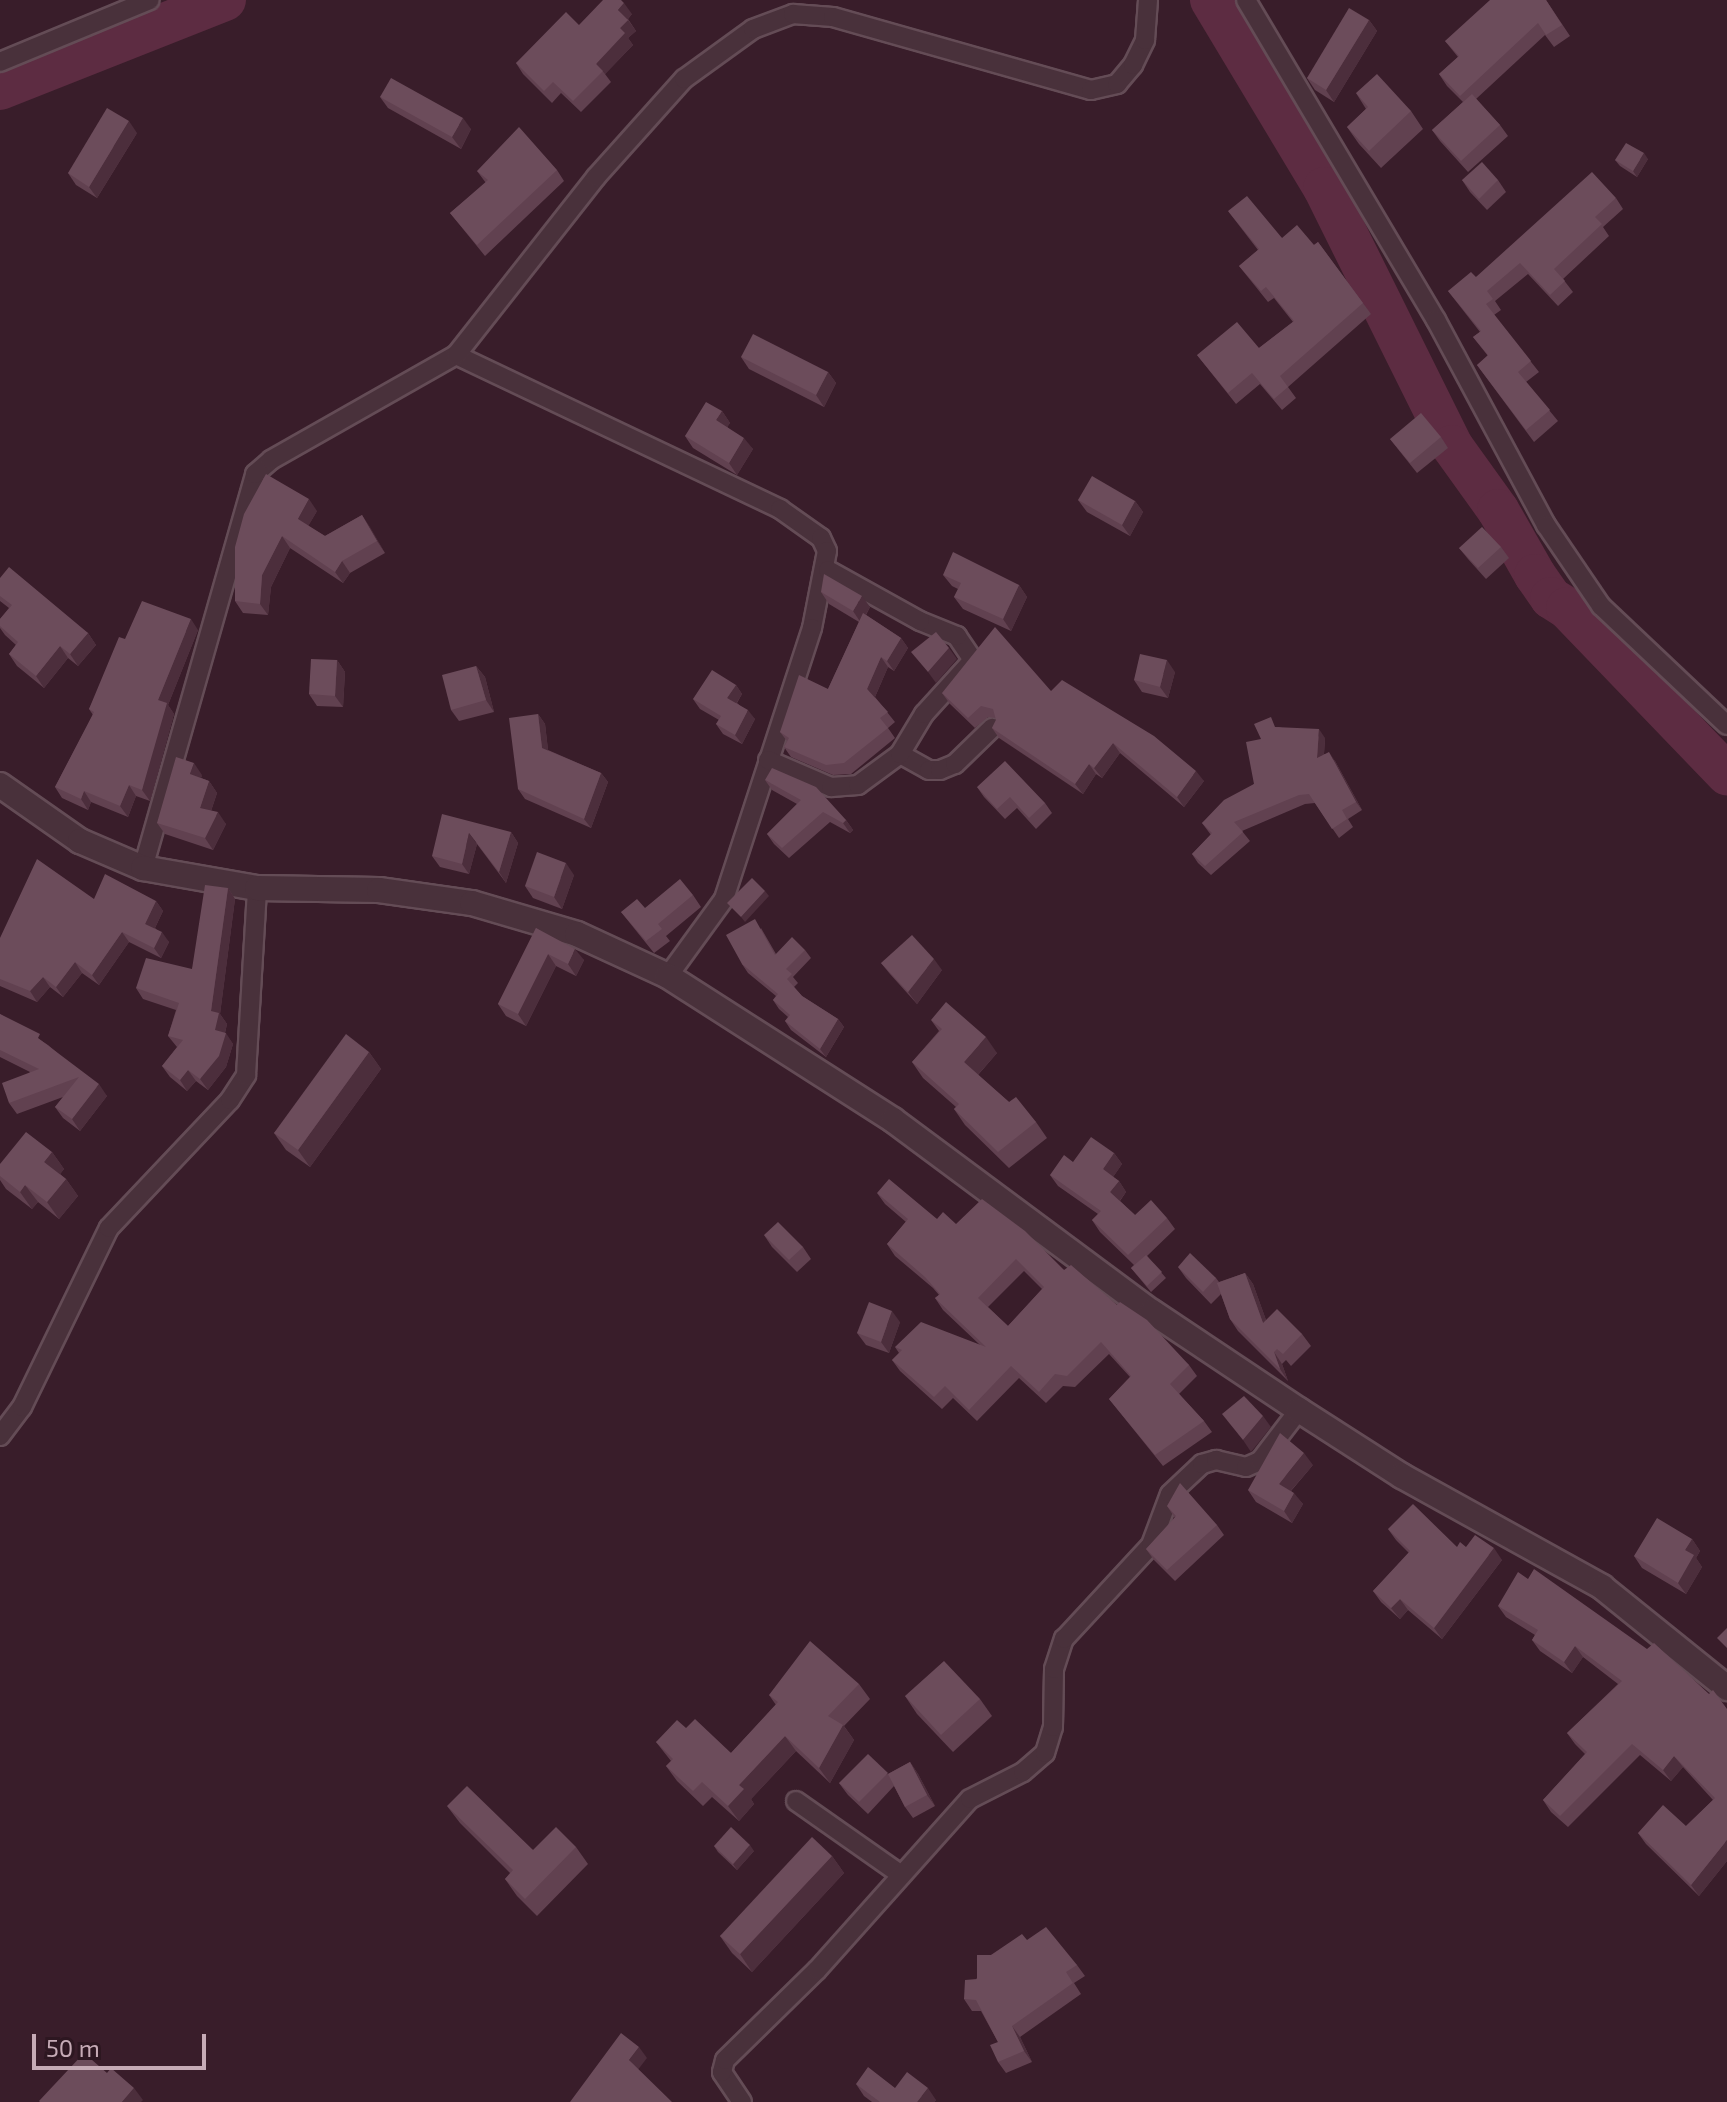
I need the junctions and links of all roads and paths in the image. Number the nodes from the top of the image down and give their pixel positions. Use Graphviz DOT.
graph roads {
  1 [pos="150,0"];
  2 [pos="1148,0"];
  3 [pos="1246,0"];
  4 [pos="0,62"];
  5 [pos="456,355"];
  6 [pos="828,570"];
  7 [pos="1727,725"];
  8 [pos="992,728"];
  9 [pos="900,754"];
  10 [pos="768,760"];
  11 [pos="0,785"];
  12 [pos="143,868"];
  13 [pos="257,888"];
  14 [pos="668,976"];
  15 [pos="1299,1410"];
  16 [pos="0,1436"];
  17 [pos="1727,1688"];
  18 [pos="796,1801"];
  19 [pos="900,1874"];
  20 [pos="742,2102"];
  1 -- 4 [label="street"];
  2 -- 5 [label="street"];
  3 -- 7 [label="street"];
  5 -- 6 [label="street"];
  5 -- 12 [label="street"];
  6 -- 9 [label="street"];
  6 -- 10 [label="street"];
  8 -- 9 [label="street"];
  9 -- 10 [label="street"];
  10 -- 14 [label="street"];
  11 -- 12 [label="street"];
  12 -- 13 [label="street"];
  13 -- 14 [label="street"];
  13 -- 16 [label="street"];
  14 -- 15 [label="street"];
  15 -- 17 [label="street"];
  15 -- 19 [label="street"];
  18 -- 19 [label="street"];
  19 -- 20 [label="street"];
}
